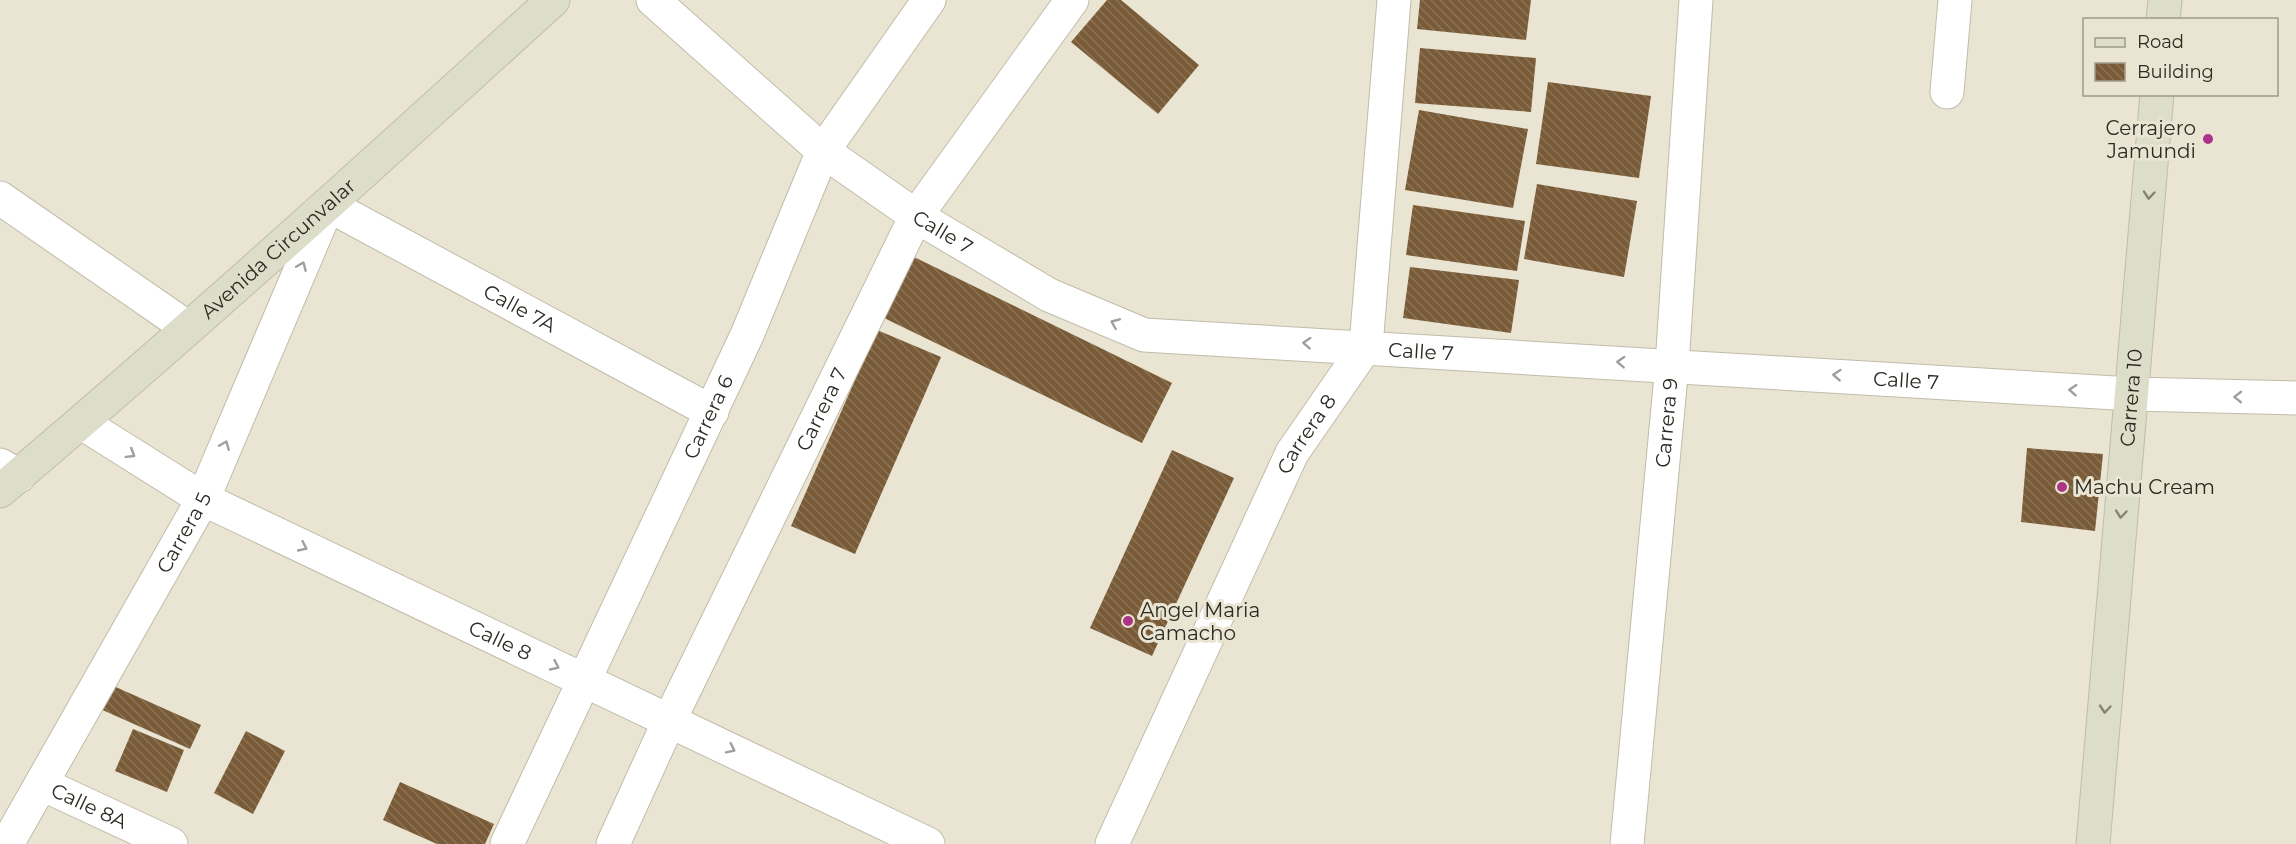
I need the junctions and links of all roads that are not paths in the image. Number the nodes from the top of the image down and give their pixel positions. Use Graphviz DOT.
graph roads {
  1 [pos="553,0"];
  2 [pos="653,0"];
  3 [pos="929,0"];
  4 [pos="1072,0"];
  5 [pos="1394,0"];
  6 [pos="1696,0"];
  7 [pos="1955,0"];
  8 [pos="2165,0"];
  9 [pos="2163,18"];
  10 [pos="1947,92"];
  11 [pos="2157,96"];
  12 [pos="823,151"];
  13 [pos="0,198"];
  14 [pos="328,205"];
  15 [pos="916,216"];
  16 [pos="188,328"];
  17 [pos="1366,346"];
  18 [pos="1672,365"];
  19 [pos="2132,394"];
  20 [pos="2296,398"];
  21 [pos="712,412"];
  22 [pos="82,423"];
  23 [pos="6,477"];
  24 [pos="203,499"];
  25 [pos="584,679"];
  26 [pos="670,719"];
  27 [pos="42,784"];
  28 [pos="7,844"];
  29 [pos="171,844"];
  30 [pos="507,844"];
  31 [pos="613,844"];
  32 [pos="928,844"];
  33 [pos="1112,844"];
  34 [pos="1627,844"];
  35 [pos="2093,844"];
  1 -- 14 [label="main road, Avenida Circunvalar"];
  2 -- 12 [label="street, Calle 7"];
  3 -- 12 [label="street, Carrera 6"];
  4 -- 15 [label="street, Carrera 7"];
  5 -- 17 [label="street, Carrera 8"];
  6 -- 18 [label="street, Carrera 9"];
  7 -- 10 [label="street"];
  8 -- 9 [label="main road"];
  11 -- 19 [label="main road, Carrera 10, one-way"];
  12 -- 15 [label="street, Calle 7"];
  12 -- 21 [label="street, Carrera 6"];
  13 -- 16 [label="street"];
  14 -- 16 [label="main road, Avenida Circunvalar"];
  14 -- 21 [label="street, Calle 7A"];
  24 -- 14 [label="street, Carrera 5, one-way"];
  17 -- 15 [label="street, Calle 7, one-way"];
  15 -- 26 [label="street, Carrera 7"];
  16 -- 22 [label="main road, Avenida Circunvalar"];
  18 -- 17 [label="street, Calle 7, one-way"];
  17 -- 33 [label="street, Carrera 8"];
  19 -- 18 [label="street, Calle 7, one-way"];
  18 -- 34 [label="street, Carrera 9"];
  20 -- 19 [label="street, Calle 7, one-way"];
  19 -- 35 [label="main road, Carrera 10, one-way"];
  21 -- 25 [label="street, Carrera 6"];
  22 -- 23 [label="main road, Avenida Circunvalar"];
  22 -- 24 [label="street, Calle 8, one-way"];
  24 -- 25 [label="street, Calle 8, one-way"];
  24 -- 27 [label="street, Carrera 5"];
  25 -- 26 [label="street, Calle 8"];
  25 -- 30 [label="street, Carrera 6"];
  26 -- 31 [label="street, Carrera 7"];
  26 -- 32 [label="street, Calle 8, one-way"];
  27 -- 28 [label="street, Carrera 5"];
  27 -- 29 [label="street, Calle 8A"];
}
